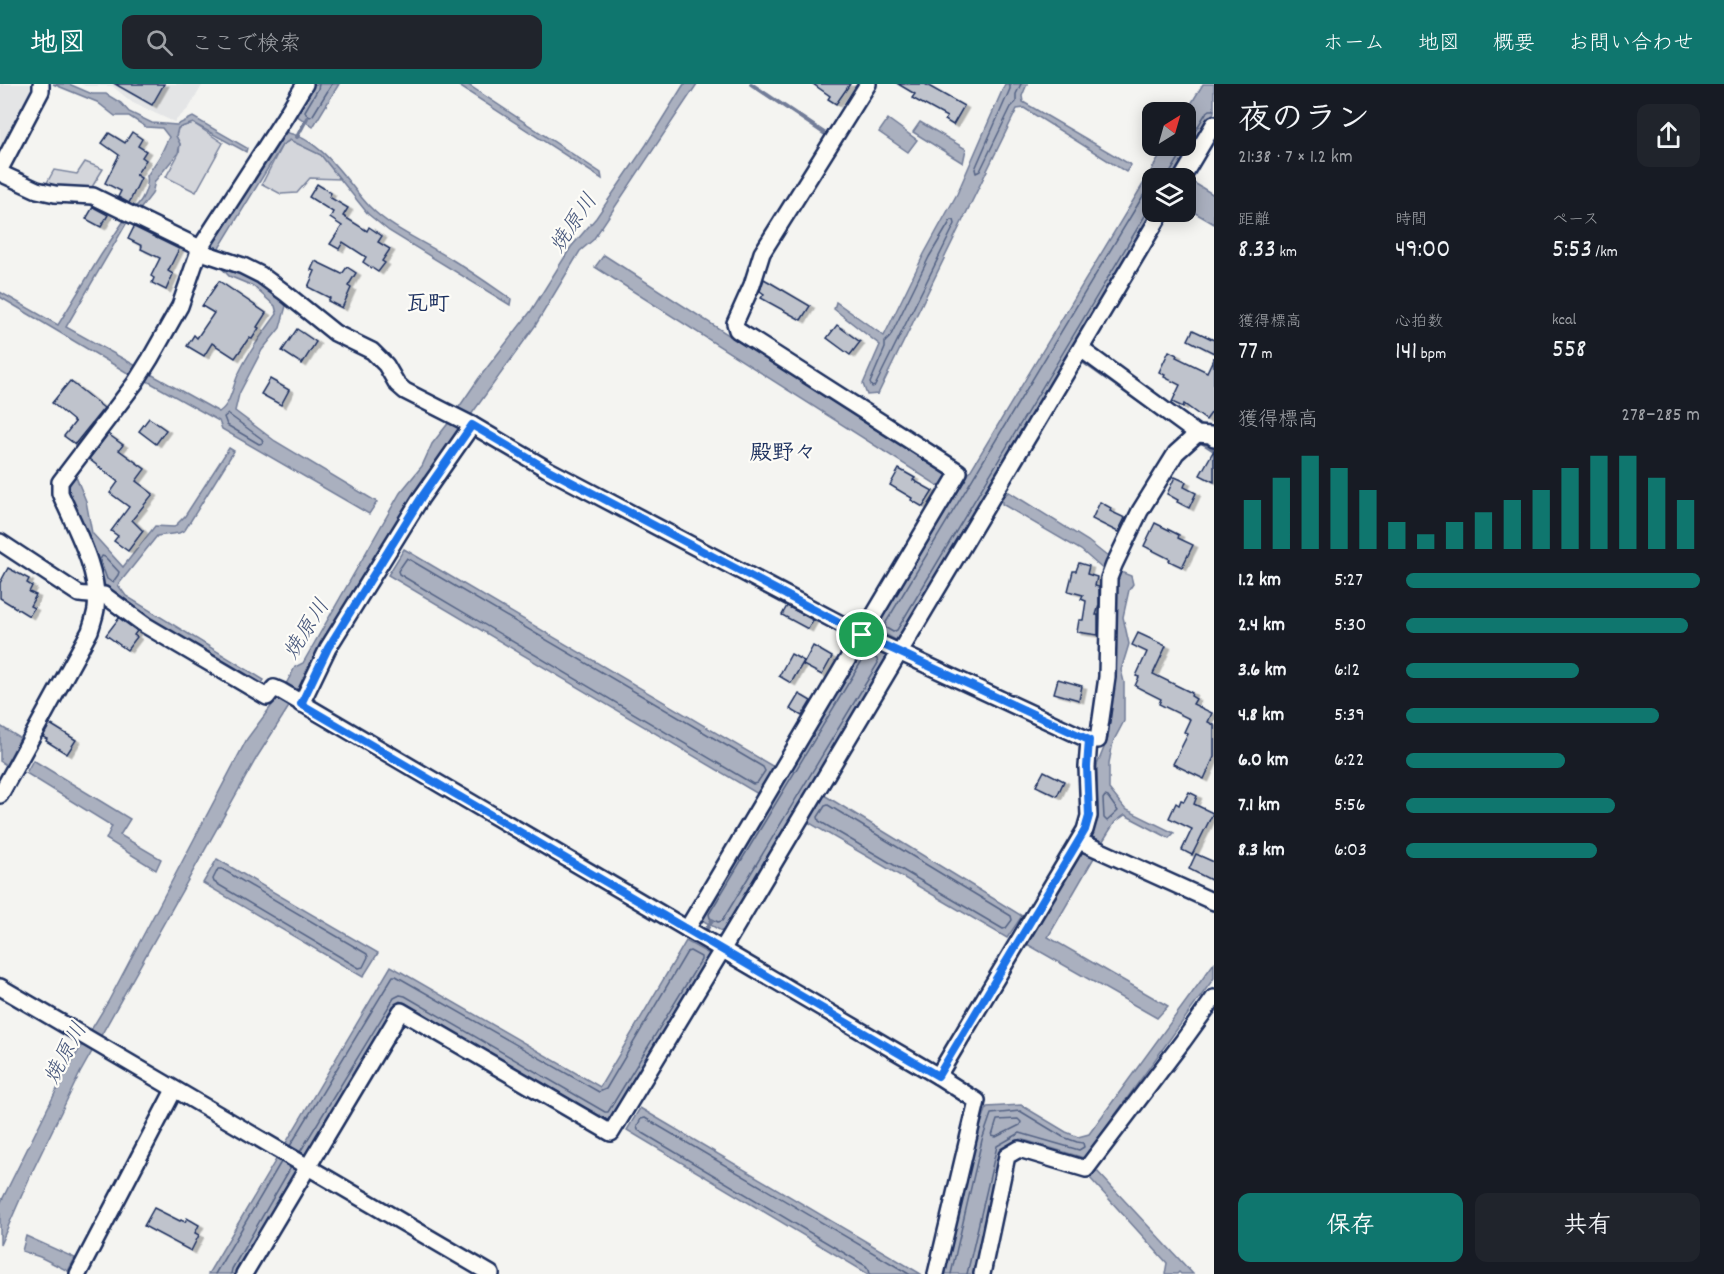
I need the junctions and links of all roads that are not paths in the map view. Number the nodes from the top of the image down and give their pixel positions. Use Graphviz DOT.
graph roads {
  1 [pos="41,84"];
  2 [pos="305,84"];
  3 [pos="868,84"];
  4 [pos="1214,124"];
  5 [pos="1188,168"];
  6 [pos="0,169"];
  7 [pos="0,173"];
  8 [pos="1156,222"];
  9 [pos="204,251"];
  10 [pos="1078,355"];
  11 [pos="472,425"];
  12 [pos="1205,436"];
  13 [pos="0,542"];
  14 [pos="96,594"];
  15 [pos="862,635"];
  16 [pos="899,653"];
  17 [pos="298,702"];
  18 [pos="1089,740"];
  19 [pos="0,795"];
  20 [pos="1088,844"];
  21 [pos="1214,902"];
  22 [pos="688,929"];
  23 [pos="720,949"];
  24 [pos="0,987"];
  25 [pos="1214,998"];
  26 [pos="938,1076"];
  27 [pos="174,1090"];
  28 [pos="308,1167"];
  29 [pos="78,1274"];
  30 [pos="244,1274"];
  31 [pos="491,1274"];
  32 [pos="936,1274"];
  33 [pos="982,1274"];
  1 -- 6 [label="street"];
  2 -- 9 [label="street"];
  3 -- 15 [label="street"];
  4 -- 5 [label="street"];
  7 -- 9 [label="street"];
  8 -- 10 [label="street"];
  9 -- 11 [label="street"];
  9 -- 14 [label="street"];
  10 -- 12 [label="street"];
  10 -- 16 [label="street"];
  11 -- 15 [label="street"];
  11 -- 17 [label="street"];
  12 -- 18 [label="street"];
  13 -- 14 [label="street"];
  14 -- 17 [label="street"];
  14 -- 19 [label="street"];
  15 -- 16 [label="street"];
  15 -- 22 [label="street"];
  16 -- 18 [label="street"];
  16 -- 23 [label="street"];
  17 -- 22 [label="street"];
  18 -- 20 [label="street"];
  20 -- 21 [label="street"];
  20 -- 26 [label="street"];
  22 -- 23 [label="street"];
  23 -- 26 [label="street"];
  23 -- 28 [label="street"];
  24 -- 27 [label="street"];
  25 -- 33 [label="street"];
  26 -- 32 [label="street"];
  27 -- 28 [label="street"];
  27 -- 29 [label="street"];
  28 -- 30 [label="street"];
  28 -- 31 [label="street"];
}
